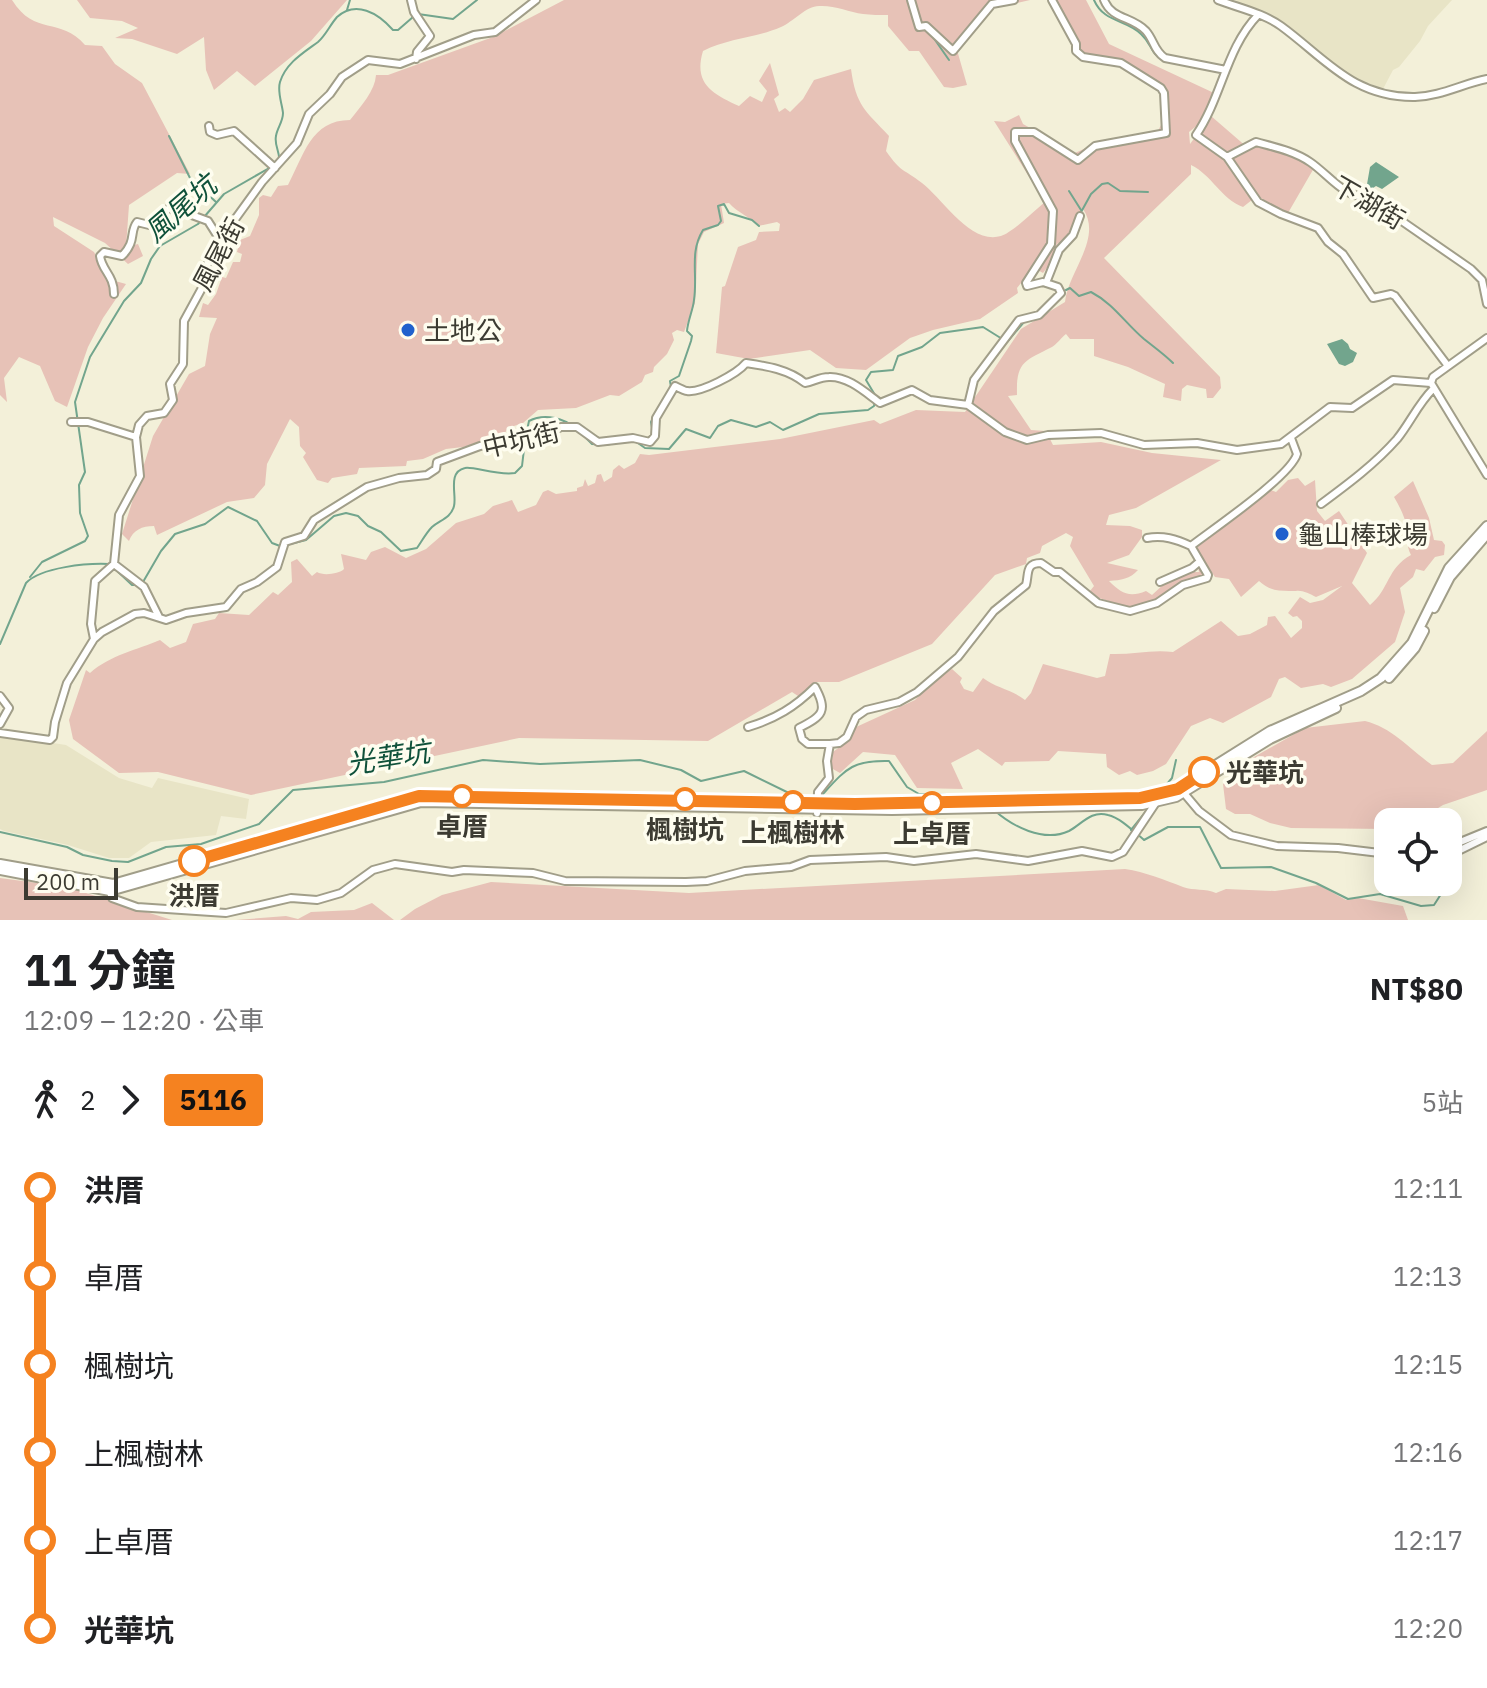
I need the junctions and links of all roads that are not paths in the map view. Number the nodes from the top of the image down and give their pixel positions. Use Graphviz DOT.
graph roads {
  1 [pos="411,0"];
  2 [pos="536,0"];
  3 [pos="911,0"];
  4 [pos="1014,0"];
  5 [pos="1052,0"];
  6 [pos="1104,0"];
  7 [pos="1218,0"];
  8 [pos="1258,15"];
  9 [pos="416,59"];
  10 [pos="1226,70"];
  11 [pos="1487,79"];
  12 [pos="209,126"];
  13 [pos="1227,157"];
  14 [pos="273,166"];
  15 [pos="1080,216"];
  16 [pos="220,240"];
  17 [pos="1047,281"];
  18 [pos="114,294"];
  19 [pos="1487,304"];
  20 [pos="1487,338"];
  21 [pos="1448,366"];
  22 [pos="1432,386"];
  23 [pos="968,405"];
  24 [pos="75,422"];
  25 [pos="136,437"];
  26 [pos="1291,438"];
  27 [pos="1487,475"];
  28 [pos="1321,504"];
  29 [pos="1487,526"];
  30 [pos="1487,534"];
  31 [pos="1147,538"];
  32 [pos="1191,546"];
  33 [pos="1199,562"];
  34 [pos="112,566"];
  35 [pos="1160,582"];
  36 [pos="1432,606"];
  37 [pos="160,619"];
  38 [pos="94,639"];
  39 [pos="0,696"];
  40 [pos="0,724"];
  41 [pos="748,727"];
  42 [pos="0,733"];
  43 [pos="830,744"];
  44 [pos="1181,788"];
  45 [pos="1157,799"];
  46 [pos="817,808"];
  47 [pos="1487,834"];
  48 [pos="1462,845"];
  49 [pos="1374,852"];
  50 [pos="0,864"];
  51 [pos="0,870"];
  52 [pos="108,886"];
  1 -- 9 [label="street"];
  2 -- 9 [label="street, 風尾街"];
  3 -- 4 [label="street"];
  5 -- 17 [label="street"];
  6 -- 10 [label="street"];
  7 -- 8 [label="street"];
  8 -- 10 [label="street"];
  8 -- 11 [label="street"];
  9 -- 14 [label="street, 風尾街"];
  10 -- 13 [label="street"];
  12 -- 14 [label="street"];
  13 -- 19 [label="street, 下湖街"];
  13 -- 21 [label="street"];
  14 -- 16 [label="street, 風尾街"];
  15 -- 17 [label="street"];
  16 -- 18 [label="street"];
  16 -- 25 [label="street, 風尾街"];
  17 -- 23 [label="street"];
  20 -- 21 [label="street"];
  21 -- 22 [label="street"];
  22 -- 26 [label="street"];
  22 -- 27 [label="street"];
  22 -- 28 [label="street"];
  23 -- 26 [label="street, 中坑街"];
  23 -- 37 [label="street, 中坑街"];
  24 -- 25 [label="street"];
  25 -- 34 [label="street"];
  26 -- 32 [label="street"];
  29 -- 36 [label="main road"];
  30 -- 36 [label="main road"];
  31 -- 32 [label="street"];
  32 -- 33 [label="street"];
  33 -- 35 [label="street"];
  33 -- 43 [label="street"];
  34 -- 37 [label="street"];
  34 -- 38 [label="street"];
  36 -- 44 [label="main road"];
  37 -- 38 [label="street, 中坑街"];
  38 -- 42 [label="street"];
  39 -- 40 [label="street"];
  41 -- 43 [label="street"];
  43 -- 46 [label="street"];
  44 -- 45 [label="main road"];
  44 -- 49 [label="street"];
  45 -- 46 [label="main road"];
  45 -- 52 [label="street"];
  46 -- 52 [label="main road"];
  47 -- 48 [label="street"];
  50 -- 52 [label="main road"];
  51 -- 52 [label="main road"];
}
